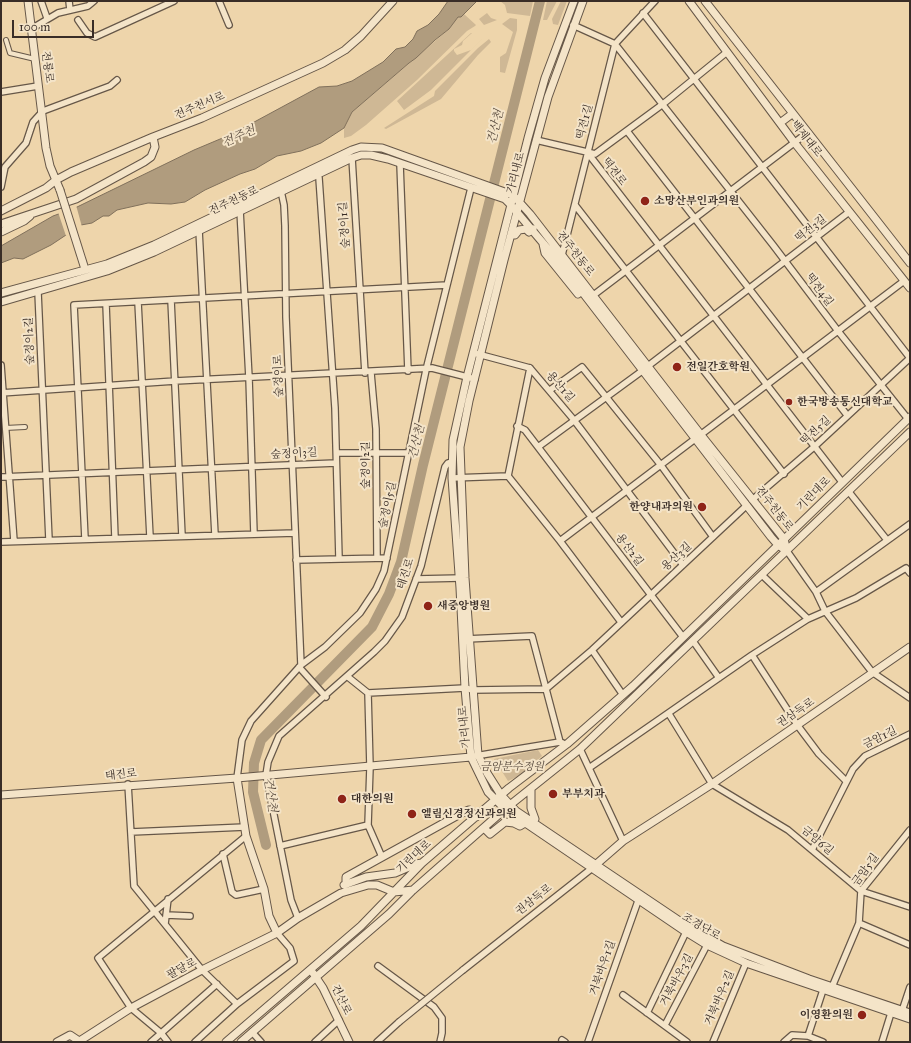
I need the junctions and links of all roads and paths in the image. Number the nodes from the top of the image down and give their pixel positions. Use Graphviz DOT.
graph roads {
  1 [pos="28,1"];
  2 [pos="41,1"];
  3 [pos="69,1"];
  4 [pos="94,1"];
  5 [pos="174,1"];
  6 [pos="219,1"];
  7 [pos="393,1"];
  8 [pos="574,1"];
  9 [pos="583,1"];
  10 [pos="655,1"];
  11 [pos="705,1"];
  12 [pos="692,2"];
  13 [pos="70,10"];
  14 [pos="643,13"];
  15 [pos="47,18"];
  16 [pos="78,20"];
  17 [pos="230,25"];
  18 [pos="573,25"];
  19 [pos="31,29"];
  20 [pos="6,40"];
  21 [pos="615,44"];
  22 [pos="727,52"];
  23 [pos="35,59"];
  24 [pos="694,79"];
  25 [pos="117,80"];
  26 [pos="38,86"];
  27 [pos="1,92"];
  28 [pos="663,104"];
  29 [pos="43,111"];
  30 [pos="792,114"];
  31 [pos="780,123"];
  32 [pos="627,131"];
  33 [pos="807,133"];
  34 [pos="153,137"];
  35 [pos="536,140"];
  36 [pos="794,142"];
  37 [pos="587,152"];
  38 [pos="352,158"];
  39 [pos="400,164"];
  40 [pos="761,166"];
  41 [pos="317,174"];
  42 [pos="56,180"];
  43 [pos="473,186"];
  44 [pos="1,187"];
  45 [pos="729,190"];
  46 [pos="280,191"];
  47 [pos="509,197"];
  48 [pos="520,202"];
  49 [pos="575,205"];
  50 [pos="240,210"];
  51 [pos="1,211"];
  52 [pos="517,211"];
  53 [pos="849,212"];
  54 [pos="33,214"];
  55 [pos="694,217"];
  56 [pos="1,224"];
  57 [pos="533,229"];
  58 [pos="199,230"];
  59 [pos="1,232"];
  60 [pos="511,234"];
  61 [pos="816,238"];
  62 [pos="543,242"];
  63 [pos="658,245"];
  64 [pos="562,255"];
  65 [pos="785,262"];
  66 [pos="910,263"];
  67 [pos="86,271"];
  68 [pos="626,271"];
  69 [pos="904,281"];
  70 [pos="447,285"];
  71 [pos="404,287"];
  72 [pos="750,288"];
  73 [pos="910,288"];
  74 [pos="359,290"];
  75 [pos="326,291"];
  76 [pos="38,292"];
  77 [pos="1,293"];
  78 [pos="286,294"];
  79 [pos="244,296"];
  80 [pos="590,297"];
  81 [pos="203,298"];
  82 [pos="171,300"];
  83 [pos="1,302"];
  84 [pos="138,302"];
  85 [pos="106,304"];
  86 [pos="869,306"];
  87 [pos="714,316"];
  88 [pos="601,318"];
  89 [pos="838,332"];
  90 [pos="363,334"];
  91 [pos="681,342"];
  92 [pos="477,354"];
  93 [pos="803,358"];
  94 [pos="910,358"];
  95 [pos="1,366"];
  96 [pos="530,368"];
  97 [pos="429,369"];
  98 [pos="645,369"];
  99 [pos="408,370"];
  100 [pos="368,373"];
  101 [pos="332,374"];
  102 [pos="289,375"];
  103 [pos="465,377"];
  104 [pos="249,378"];
  105 [pos="475,379"];
  106 [pos="208,380"];
  107 [pos="175,381"];
  108 [pos="143,384"];
  109 [pos="766,384"];
  110 [pos="880,385"];
  111 [pos="109,386"];
  112 [pos="77,388"];
  113 [pos="42,390"];
  114 [pos="550,390"];
  115 [pos="2,393"];
  116 [pos="606,396"];
  117 [pos="734,411"];
  118 [pos="847,415"];
  119 [pos="909,418"];
  120 [pos="574,420"];
  121 [pos="517,426"];
  122 [pos="25,427"];
  123 [pos="5,428"];
  124 [pos="910,432"];
  125 [pos="698,437"];
  126 [pos="538,447"];
  127 [pos="814,447"];
  128 [pos="338,453"];
  129 [pos="376,453"];
  130 [pos="409,453"];
  131 [pos="451,462"];
  132 [pos="336,463"];
  133 [pos="660,464"];
  134 [pos="292,465"];
  135 [pos="252,466"];
  136 [pos="212,468"];
  137 [pos="179,469"];
  138 [pos="147,471"];
  139 [pos="113,472"];
  140 [pos="82,474"];
  141 [pos="784,474"];
  142 [pos="46,475"];
  143 [pos="508,476"];
  144 [pos="1,477"];
  145 [pos="9,477"];
  146 [pos="456,478"];
  147 [pos="842,482"];
  148 [pos="627,489"];
  149 [pos="849,492"];
  150 [pos="752,500"];
  151 [pos="746,506"];
  152 [pos="592,517"];
  153 [pos="910,524"];
  154 [pos="295,533"];
  155 [pos="254,534"];
  156 [pos="215,535"];
  157 [pos="182,536"];
  158 [pos="150,537"];
  159 [pos="713,537"];
  160 [pos="115,538"];
  161 [pos="85,539"];
  162 [pos="784,539"];
  163 [pos="49,540"];
  164 [pos="887,540"];
  165 [pos="14,541"];
  166 [pos="560,541"];
  167 [pos="1,542"];
  168 [pos="778,545"];
  169 [pos="787,552"];
  170 [pos="377,558"];
  171 [pos="387,558"];
  172 [pos="339,559"];
  173 [pos="296,560"];
  174 [pos="683,565"];
  175 [pos="910,573"];
  176 [pos="762,575"];
  177 [pos="462,578"];
  178 [pos="416,579"];
  179 [pos="816,592"];
  180 [pos="651,595"];
  181 [pos="825,611"];
  182 [pos="808,620"];
  183 [pos="621,622"];
  184 [pos="683,638"];
  185 [pos="466,639"];
  186 [pos="693,641"];
  187 [pos="910,647"];
  188 [pos="592,650"];
  189 [pos="752,655"];
  190 [pos="300,666"];
  191 [pos="872,672"];
  192 [pos="348,677"];
  193 [pos="719,678"];
  194 [pos="465,688"];
  195 [pos="546,689"];
  196 [pos="473,690"];
  197 [pos="368,693"];
  198 [pos="324,695"];
  199 [pos="623,695"];
  200 [pos="910,698"];
  201 [pos="669,714"];
  202 [pos="798,726"];
  203 [pos="910,734"];
  204 [pos="560,742"];
  205 [pos="567,744"];
  206 [pos="580,750"];
  207 [pos="475,756"];
  208 [pos="370,767"];
  209 [pos="590,768"];
  210 [pos="263,775"];
  211 [pos="240,778"];
  212 [pos="846,781"];
  213 [pos="128,784"];
  214 [pos="712,784"];
  215 [pos="531,790"];
  216 [pos="1,795"];
  217 [pos="498,798"];
  218 [pos="507,807"];
  219 [pos="476,817"];
  220 [pos="533,822"];
  221 [pos="525,823"];
  222 [pos="368,825"];
  223 [pos="245,827"];
  224 [pos="484,828"];
  225 [pos="910,830"];
  226 [pos="131,832"];
  227 [pos="246,836"];
  228 [pos="623,841"];
  229 [pos="280,846"];
  230 [pos="812,850"];
  231 [pos="223,854"];
  232 [pos="382,857"];
  233 [pos="422,863"];
  234 [pos="593,867"];
  235 [pos="346,884"];
  236 [pos="264,889"];
  237 [pos="413,890"];
  238 [pos="861,891"];
  239 [pos="394,892"];
  240 [pos="341,893"];
  241 [pos="168,899"];
  242 [pos="638,901"];
  243 [pos="910,907"];
  244 [pos="154,911"];
  245 [pos="166,915"];
  246 [pos="190,916"];
  247 [pos="298,918"];
  248 [pos="860,922"];
  249 [pos="165,924"];
  250 [pos="686,932"];
  251 [pos="277,934"];
  252 [pos="707,944"];
  253 [pos="910,944"];
  254 [pos="746,963"];
  255 [pos="378,966"];
  256 [pos="202,970"];
  257 [pos="310,970"];
  258 [pos="316,976"];
  259 [pos="217,984"];
  260 [pos="832,987"];
  261 [pos="910,987"];
  262 [pos="823,990"];
  263 [pos="623,996"];
  264 [pos="236,1004"];
  265 [pos="131,1008"];
  266 [pos="902,1011"];
  267 [pos="647,1013"];
  268 [pos="891,1013"];
  269 [pos="910,1013"];
  270 [pos="910,1019"];
  271 [pos="339,1020"];
  272 [pos="665,1025"];
  273 [pos="252,1032"];
  274 [pos="161,1033"];
  275 [pos="808,1036"];
  276 [pos="57,1042"];
  277 [pos="79,1042"];
  278 [pos="151,1042"];
  279 [pos="168,1042"];
  280 [pos="195,1042"];
  281 [pos="226,1042"];
  282 [pos="241,1042"];
  283 [pos="261,1042"];
  284 [pos="315,1042"];
  285 [pos="349,1042"];
  286 [pos="377,1042"];
  287 [pos="440,1042"];
  288 [pos="588,1042"];
  289 [pos="687,1042"];
  290 [pos="713,1042"];
  291 [pos="784,1042"];
  292 [pos="823,1042"];
  293 [pos="882,1042"];
  1 -- 19 [label="street, 전룡로"];
  2 -- 15 [label="street"];
  3 -- 13 [label="street"];
  4 -- 13 [label="street"];
  5 -- 16 [label="street"];
  6 -- 17 [label="street"];
  7 -- 34 [label="street, 전주천서로"];
  8 -- 47 [label="street, 가리내로"];
  9 -- 18 [label="street, 가리내로"];
  10 -- 14 [label="street, 떡전1길"];
  11 -- 30 [label="street, 백제대로"];
  12 -- 22 [label="street, 백제대로"];
  13 -- 15 [label="street"];
  14 -- 21 [label="street, 떡전1길"];
  14 -- 24 [label="street"];
  15 -- 19 [label="street"];
  18 -- 21 [label="street"];
  18 -- 35 [label="street, 가리내로"];
  19 -- 23 [label="street, 전룡로"];
  20 -- 23 [label="street"];
  21 -- 28 [label="street"];
  21 -- 37 [label="street, 떡전1길"];
  22 -- 24 [label="street"];
  22 -- 31 [label="street, 백제대로"];
  23 -- 26 [label="street, 전룡로"];
  24 -- 28 [label="street"];
  24 -- 40 [label="street"];
  25 -- 29 [label="street"];
  26 -- 27 [label="street"];
  26 -- 29 [label="street, 전룡로"];
  28 -- 32 [label="street"];
  28 -- 45 [label="street"];
  29 -- 42 [label="street, 전룡로"];
  29 -- 44 [label="street"];
  30 -- 31 [label="street"];
  30 -- 33 [label="street, 백제대로"];
  31 -- 36 [label="street, 백제대로"];
  32 -- 37 [label="street"];
  32 -- 55 [label="street"];
  33 -- 36 [label="street"];
  33 -- 66 [label="street, 백제대로"];
  34 -- 42 [label="street, 전주천서로"];
  34 -- 54 [label="street"];
  35 -- 37 [label="street"];
  35 -- 48 [label="street, 가리내로"];
  36 -- 40 [label="street"];
  36 -- 53 [label="street, 백제대로"];
  37 -- 49 [label="street, 떡전1길"];
  37 -- 63 [label="street, 떡전로"];
  38 -- 39 [label="street, 전주천동로"];
  38 -- 41 [label="street, 전주천동로"];
  38 -- 74 [label="street, 숲정이1길"];
  39 -- 43 [label="street, 전주천동로"];
  39 -- 71 [label="street"];
  40 -- 45 [label="street"];
  40 -- 61 [label="street"];
  41 -- 46 [label="street, 전주천동로"];
  41 -- 75 [label="street, 숲정이1길"];
  42 -- 51 [label="street, 전주천서로"];
  42 -- 67 [label="street, 전룡로, bridge"];
  43 -- 47 [label="street"];
  43 -- 67 [label="street, 전주천동로"];
  43 -- 70 [label="street, 숲정이5길"];
  45 -- 55 [label="street"];
  45 -- 65 [label="street"];
  46 -- 50 [label="street, 전주천동로"];
  46 -- 78 [label="street, 숲정이로"];
  47 -- 48 [label="street, 전주천동로"];
  47 -- 52 [label="street, 전주천동로"];
  47 -- 92 [label="street, 가리내로"];
  48 -- 52 [label="street, 가리내로"];
  48 -- 64 [label="street, 전주천동로"];
  49 -- 64 [label="street, 떡전1길"];
  49 -- 68 [label="street"];
  50 -- 58 [label="street, 전주천동로"];
  50 -- 79 [label="street"];
  52 -- 57 [label="street, 전주천동로"];
  52 -- 60 [label="street, 가리내로"];
  53 -- 61 [label="street, 떡전3길"];
  53 -- 69 [label="street, 백제대로"];
  54 -- 56 [label="street"];
  54 -- 59 [label="street"];
  55 -- 63 [label="street"];
  55 -- 72 [label="street"];
  57 -- 60 [label="street"];
  57 -- 62 [label="street, 전주천동로"];
  58 -- 67 [label="street, 전주천동로"];
  58 -- 81 [label="street"];
  60 -- 92 [label="street, 가리내로"];
  61 -- 65 [label="street, 떡전3길"];
  61 -- 86 [label="street"];
  62 -- 80 [label="street, 전주천동로"];
  62 -- 88 [label="street"];
  63 -- 68 [label="street"];
  63 -- 87 [label="street, 떡전로"];
  64 -- 80 [label="street, 전주천동로"];
  65 -- 72 [label="street, 떡전3길"];
  65 -- 89 [label="street, 떡전4길"];
  67 -- 76 [label="street, 전주천동로"];
  67 -- 77 [label="street, 전주천동로"];
  68 -- 80 [label="street"];
  68 -- 91 [label="street"];
  69 -- 73 [label="street, 백제대로"];
  69 -- 86 [label="street"];
  70 -- 71 [label="street"];
  70 -- 97 [label="street, 숲정이5길"];
  71 -- 74 [label="street"];
  71 -- 99 [label="street"];
  72 -- 87 [label="street, 떡전3길"];
  72 -- 93 [label="street"];
  74 -- 75 [label="street"];
  74 -- 90 [label="street, 숲정이1길"];
  75 -- 78 [label="street"];
  75 -- 101 [label="street, 숲정이1길"];
  76 -- 83 [label="street, 전주천동로"];
  76 -- 113 [label="street, 숲정이2길"];
  78 -- 79 [label="street"];
  78 -- 102 [label="street, 숲정이로"];
  79 -- 81 [label="street"];
  79 -- 104 [label="street"];
  80 -- 88 [label="street, 전주천동로"];
  80 -- 98 [label="street, 전주천동로"];
  81 -- 82 [label="street"];
  81 -- 106 [label="street"];
  82 -- 84 [label="street"];
  82 -- 107 [label="street"];
  84 -- 85 [label="street"];
  84 -- 108 [label="street"];
  85 -- 111 [label="street"];
  85 -- 112 [label="street"];
  86 -- 89 [label="street"];
  86 -- 94 [label="street"];
  87 -- 91 [label="street, 떡전3길"];
  87 -- 109 [label="street"];
  88 -- 98 [label="street, 전주천동로"];
  89 -- 93 [label="street"];
  89 -- 110 [label="street, 떡전4길"];
  90 -- 100 [label="street, 숲정이2길"];
  91 -- 98 [label="street, 떡전3길"];
  91 -- 117 [label="street"];
  92 -- 96 [label="street"];
  92 -- 103 [label="street, 가리내로"];
  92 -- 105 [label="street, 가리내로"];
  93 -- 109 [label="street"];
  93 -- 118 [label="street"];
  94 -- 110 [label="street, 떡전5길"];
  95 -- 115 [label="street"];
  96 -- 114 [label="street, 용산1길"];
  96 -- 121 [label="street"];
  97 -- 99 [label="street"];
  97 -- 103 [label="street"];
  97 -- 130 [label="street, 숲정이5길"];
  98 -- 116 [label="street, 용산1길"];
  98 -- 125 [label="street, 전주천동로"];
  99 -- 100 [label="street"];
  100 -- 101 [label="street"];
  100 -- 129 [label="street, 숲정이2길"];
  101 -- 102 [label="street"];
  101 -- 128 [label="street"];
  102 -- 104 [label="street"];
  102 -- 134 [label="street, 숲정이로"];
  103 -- 105 [label="street"];
  103 -- 131 [label="street, 가리내로"];
  104 -- 106 [label="street"];
  104 -- 135 [label="street"];
  105 -- 146 [label="street, 가리내로"];
  106 -- 107 [label="street"];
  106 -- 136 [label="street"];
  107 -- 108 [label="street"];
  107 -- 137 [label="street"];
  108 -- 111 [label="street"];
  108 -- 138 [label="street"];
  109 -- 117 [label="street"];
  109 -- 127 [label="street"];
  110 -- 118 [label="street, 떡전5길"];
  110 -- 119 [label="street, 떡전4길"];
  111 -- 112 [label="street"];
  111 -- 139 [label="street"];
  112 -- 113 [label="street"];
  112 -- 140 [label="street"];
  113 -- 115 [label="street"];
  113 -- 142 [label="street, 숲정이2길"];
  114 -- 116 [label="street"];
  114 -- 120 [label="street, 용산1길"];
  115 -- 123 [label="street"];
  116 -- 120 [label="street, 용산1길"];
  116 -- 133 [label="street"];
  117 -- 125 [label="street"];
  117 -- 141 [label="street"];
  118 -- 127 [label="street, 떡전5길"];
  119 -- 147 [label="street, 기린대로"];
  120 -- 126 [label="street, 용산1길"];
  120 -- 148 [label="street, 용산1길"];
  121 -- 126 [label="street"];
  121 -- 143 [label="street"];
  122 -- 123 [label="street"];
  123 -- 145 [label="street"];
  124 -- 149 [label="street, 기린대로"];
  125 -- 133 [label="street"];
  125 -- 150 [label="street, 전주천동로"];
  125 -- 151 [label="street, 전주천동로"];
  126 -- 152 [label="street, 용산2길"];
  127 -- 141 [label="street, 떡전5길"];
  127 -- 147 [label="street"];
  128 -- 129 [label="street"];
  128 -- 132 [label="street"];
  129 -- 130 [label="street"];
  129 -- 170 [label="street, 숲정이2길"];
  130 -- 171 [label="street, 숲정이5길"];
  131 -- 146 [label="street, 가리내로"];
  131 -- 178 [label="street, 태진로"];
  132 -- 134 [label="street, 숲정이3길"];
  132 -- 172 [label="street"];
  133 -- 148 [label="street"];
  133 -- 159 [label="street"];
  134 -- 135 [label="street, 숲정이3길"];
  134 -- 154 [label="street, 숲정이로"];
  135 -- 136 [label="street, 숲정이3길"];
  135 -- 155 [label="street"];
  136 -- 137 [label="street, 숲정이3길"];
  136 -- 156 [label="street"];
  137 -- 138 [label="street, 숲정이3길"];
  137 -- 157 [label="street"];
  138 -- 139 [label="street, 숲정이3길"];
  138 -- 158 [label="street"];
  139 -- 140 [label="street, 숲정이3길"];
  139 -- 160 [label="street"];
  140 -- 142 [label="street, 숲정이3길"];
  140 -- 161 [label="street"];
  141 -- 150 [label="street, 떡전5길"];
  142 -- 145 [label="street, 숲정이3길"];
  142 -- 163 [label="street"];
  143 -- 146 [label="street"];
  143 -- 166 [label="street"];
  144 -- 145 [label="street, 숲정이3길"];
  145 -- 165 [label="street"];
  146 -- 177 [label="street, 가리내로"];
  147 -- 162 [label="street, 기린대로"];
  148 -- 152 [label="street"];
  148 -- 174 [label="street"];
  149 -- 164 [label="street"];
  149 -- 169 [label="street, 기린대로"];
  150 -- 162 [label="street, 전주천동로"];
  151 -- 159 [label="street, 용산3길"];
  151 -- 168 [label="street, 전주천동로"];
  152 -- 166 [label="street"];
  152 -- 180 [label="street, 용산2길"];
  153 -- 164 [label="street"];
  154 -- 155 [label="street"];
  154 -- 173 [label="street, 숲정이로"];
  155 -- 156 [label="street"];
  156 -- 157 [label="street"];
  157 -- 158 [label="street"];
  158 -- 160 [label="street"];
  159 -- 174 [label="street, 용산3길"];
  160 -- 161 [label="street"];
  161 -- 163 [label="street"];
  162 -- 168 [label="street, 기린대로"];
  162 -- 169 [label="street, 전주천동로"];
  163 -- 165 [label="street"];
  164 -- 179 [label="street"];
  165 -- 167 [label="street"];
  166 -- 183 [label="street"];
  168 -- 169 [label="street, 전주천동로"];
  168 -- 184 [label="street, 기린대로"];
  169 -- 176 [label="street, 기린대로"];
  169 -- 179 [label="street"];
  170 -- 171 [label="street"];
  170 -- 172 [label="street"];
  171 -- 190 [label="street, 숲정이5길"];
  172 -- 173 [label="street"];
  173 -- 190 [label="street, 숲정이로"];
  174 -- 180 [label="street, 용산3길"];
  175 -- 181 [label="street"];
  176 -- 182 [label="street"];
  176 -- 186 [label="street, 기린대로"];
  177 -- 178 [label="street"];
  177 -- 185 [label="street, 가리내로"];
  178 -- 192 [label="street, 태진로"];
  179 -- 181 [label="street"];
  180 -- 183 [label="street, 용산3길"];
  180 -- 184 [label="street"];
  181 -- 182 [label="street"];
  181 -- 191 [label="street"];
  182 -- 189 [label="street"];
  183 -- 188 [label="street, 용산3길"];
  184 -- 199 [label="street, 기린대로"];
  185 -- 194 [label="street, 가리내로"];
  185 -- 195 [label="street"];
  185 -- 196 [label="street, 가리내로"];
  186 -- 193 [label="street"];
  186 -- 206 [label="street, 기린대로"];
  187 -- 191 [label="street, 권삼득로"];
  188 -- 195 [label="street, 용산3길"];
  188 -- 199 [label="street"];
  189 -- 193 [label="street"];
  189 -- 202 [label="street"];
  190 -- 198 [label="street"];
  190 -- 211 [label="street, 숲정이5길"];
  191 -- 200 [label="street"];
  191 -- 202 [label="street, 권삼득로"];
  192 -- 197 [label="street"];
  192 -- 198 [label="street, 태진로"];
  193 -- 201 [label="street"];
  194 -- 196 [label="street"];
  194 -- 197 [label="street"];
  194 -- 207 [label="street, 가리내로"];
  195 -- 196 [label="street"];
  195 -- 204 [label="street"];
  196 -- 207 [label="street, 가리내로"];
  197 -- 208 [label="street"];
  198 -- 210 [label="street, 태진로"];
  199 -- 205 [label="street, 기린대로"];
  201 -- 209 [label="street"];
  201 -- 214 [label="street"];
  202 -- 212 [label="street"];
  202 -- 214 [label="street, 권삼득로"];
  203 -- 212 [label="street, 금암1길"];
  204 -- 205 [label="street"];
  204 -- 207 [label="street"];
  205 -- 217 [label="street, 기린대로"];
  206 -- 209 [label="street"];
  206 -- 215 [label="street, 기린대로"];
  207 -- 208 [label="street"];
  207 -- 217 [label="street, 가리내로"];
  208 -- 210 [label="street"];
  208 -- 222 [label="street"];
  209 -- 228 [label="street"];
  210 -- 211 [label="street, 태진로"];
  210 -- 229 [label="street, 태진로"];
  211 -- 213 [label="street, 태진로"];
  211 -- 223 [label="street"];
  212 -- 230 [label="street, 금암1길"];
  213 -- 216 [label="street, 태진로"];
  213 -- 226 [label="street"];
  214 -- 228 [label="street, 권삼득로"];
  214 -- 230 [label="street, 금암6길"];
  215 -- 218 [label="street, 기린대로"];
  215 -- 220 [label="street"];
  217 -- 218 [label="street, 가리내로"];
  217 -- 219 [label="street, 기린대로"];
  218 -- 220 [label="street, 조경단로"];
  218 -- 221 [label="street, 조경단로"];
  218 -- 224 [label="street, 기린대로"];
  219 -- 232 [label="street"];
  219 -- 233 [label="street, 기린대로"];
  220 -- 234 [label="street, 조경단로"];
  221 -- 224 [label="street"];
  221 -- 234 [label="street, 조경단로"];
  222 -- 229 [label="street"];
  222 -- 232 [label="street"];
  223 -- 226 [label="street"];
  223 -- 227 [label="street"];
  224 -- 237 [label="street, 기린대로"];
  225 -- 238 [label="street, 금암5길"];
  226 -- 244 [label="street"];
  227 -- 231 [label="street"];
  227 -- 236 [label="street"];
  228 -- 234 [label="street, 권삼득로"];
  229 -- 247 [label="street"];
  230 -- 238 [label="street, 금암6길"];
  231 -- 236 [label="street"];
  231 -- 241 [label="street"];
  232 -- 235 [label="street"];
  233 -- 235 [label="street"];
  233 -- 239 [label="street, 기린대로"];
  234 -- 242 [label="street, 조경단로"];
  234 -- 260 [label="street, 조경단로"];
  234 -- 286 [label="street, 권삼득로, bridge"];
  235 -- 240 [label="street"];
  236 -- 251 [label="street"];
  237 -- 239 [label="street, 팔달로"];
  237 -- 258 [label="street, 기린대로"];
  238 -- 243 [label="street, 금암6길"];
  238 -- 248 [label="street, 금암5길"];
  239 -- 240 [label="street, 팔달로"];
  239 -- 257 [label="street, 기린대로"];
  240 -- 247 [label="street, 팔달로"];
  241 -- 244 [label="street"];
  241 -- 245 [label="street"];
  242 -- 250 [label="street, 조경단로"];
  242 -- 288 [label="street, 거북바우1길"];
  244 -- 249 [label="street"];
  244 -- 265 [label="street"];
  245 -- 246 [label="street"];
  245 -- 249 [label="street"];
  247 -- 251 [label="street, 팔달로"];
  248 -- 253 [label="street"];
  248 -- 260 [label="street, 금암5길"];
  249 -- 256 [label="street"];
  250 -- 252 [label="street, 조경단로"];
  250 -- 267 [label="street, 거북바우3길"];
  251 -- 256 [label="street, 팔달로"];
  251 -- 264 [label="street"];
  252 -- 254 [label="street, 조경단로"];
  252 -- 272 [label="street, 거북바우3길"];
  254 -- 262 [label="street, 조경단로"];
  254 -- 290 [label="street, 거북바우2길"];
  255 -- 287 [label="street"];
  256 -- 259 [label="street"];
  256 -- 265 [label="street, 팔달로"];
  257 -- 258 [label="street, 건산로"];
  257 -- 281 [label="street, 기린대로"];
  258 -- 271 [label="street, 건산로"];
  258 -- 273 [label="street, 기린대로"];
  259 -- 264 [label="street"];
  259 -- 274 [label="street"];
  260 -- 262 [label="street"];
  260 -- 266 [label="street, 조경단로"];
  261 -- 266 [label="street"];
  262 -- 268 [label="street, 조경단로"];
  262 -- 275 [label="street"];
  263 -- 267 [label="street, 거북바우3길"];
  264 -- 280 [label="street"];
  265 -- 274 [label="street"];
  265 -- 277 [label="street, 팔달로"];
  266 -- 269 [label="street, 조경단로"];
  267 -- 272 [label="street, 거북바우3길"];
  268 -- 270 [label="street, 조경단로"];
  268 -- 293 [label="street"];
  271 -- 284 [label="street"];
  271 -- 285 [label="street, 건산로"];
  272 -- 289 [label="street, 거북바우3길"];
  273 -- 282 [label="street, 기린대로"];
  273 -- 283 [label="street"];
  274 -- 278 [label="street"];
  274 -- 279 [label="street"];
  275 -- 291 [label="street"];
  275 -- 292 [label="street"];
  276 -- 277 [label="street"];
}
